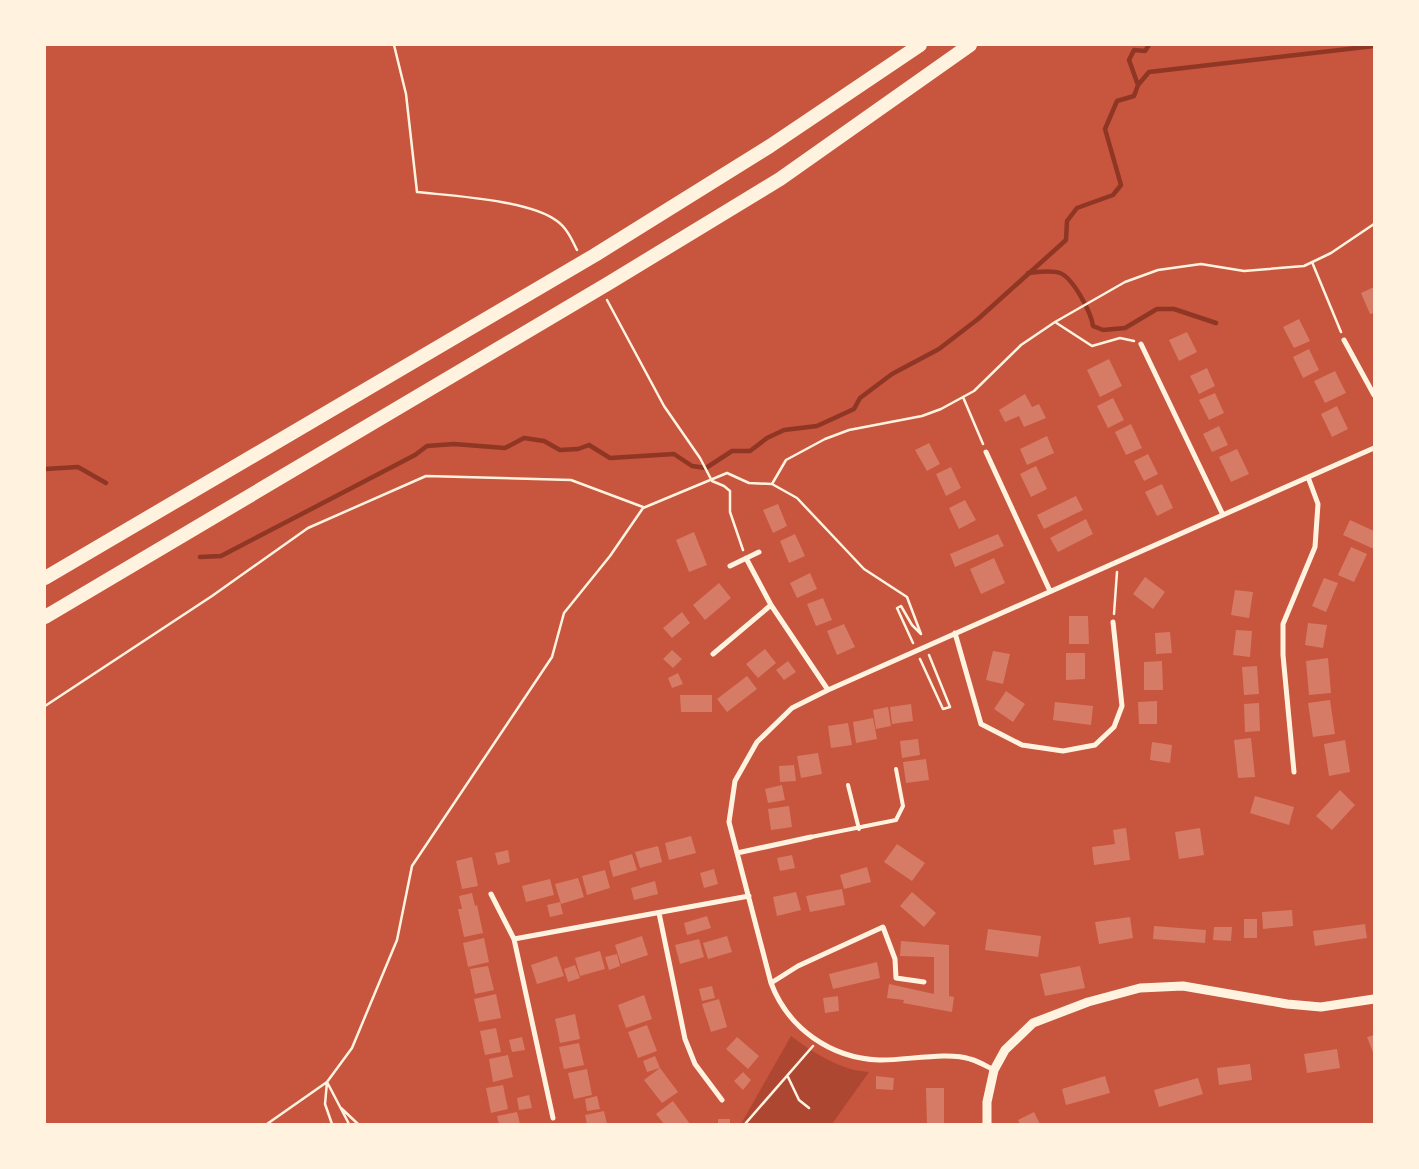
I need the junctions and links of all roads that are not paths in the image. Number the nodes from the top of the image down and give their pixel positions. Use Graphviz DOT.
graph roads {
  1 [pos="920,45"];
  2 [pos="970,45"];
  3 [pos="1344,340"];
  4 [pos="1140,344"];
  5 [pos="1374,395"];
  6 [pos="1374,448"];
  7 [pos="986,452"];
  8 [pos="1308,477"];
  9 [pos="1223,515"];
  10 [pos="759,552"];
  11 [pos="746,558"];
  12 [pos="730,566"];
  13 [pos="45,578"];
  14 [pos="1050,591"];
  15 [pos="771,605"];
  16 [pos="45,618"];
  17 [pos="1113,622"];
  18 [pos="955,633"];
  19 [pos="713,654"];
  20 [pos="828,690"];
  21 [pos="896,769"];
  22 [pos="1294,772"];
  23 [pos="848,785"];
  24 [pos="858,828"];
  25 [pos="811,838"];
  26 [pos="737,853"];
  27 [pos="492,894"];
  28 [pos="749,896"];
  29 [pos="659,912"];
  30 [pos="514,939"];
  31 [pos="924,982"];
  32 [pos="771,983"];
  33 [pos="1374,999"];
  34 [pos="994,1070"];
  35 [pos="722,1100"];
  36 [pos="553,1118"];
  37 [pos="987,1124"];
  1 -- 13 [label="highway"];
  2 -- 16 [label="highway"];
  3 -- 5 [label="street"];
  4 -- 9 [label="street"];
  6 -- 8 [label="street"];
  7 -- 14 [label="street"];
  8 -- 9 [label="street"];
  8 -- 22 [label="street"];
  9 -- 14 [label="street"];
  10 -- 11 [label="street"];
  11 -- 12 [label="street"];
  11 -- 15 [label="street"];
  14 -- 18 [label="street"];
  15 -- 19 [label="street"];
  15 -- 20 [label="street"];
  17 -- 18 [label="street"];
  18 -- 20 [label="street"];
  20 -- 26 [label="street"];
  21 -- 24 [label="lane"];
  23 -- 24 [label="lane"];
  24 -- 25 [label="lane"];
  25 -- 26 [label="street"];
  26 -- 28 [label="street"];
  27 -- 30 [label="street"];
  28 -- 29 [label="street"];
  28 -- 32 [label="street"];
  29 -- 30 [label="street"];
  29 -- 35 [label="street"];
  30 -- 36 [label="street"];
  31 -- 32 [label="street"];
  32 -- 34 [label="street"];
  33 -- 34 [label="street"];
  34 -- 37 [label="street"];
}
